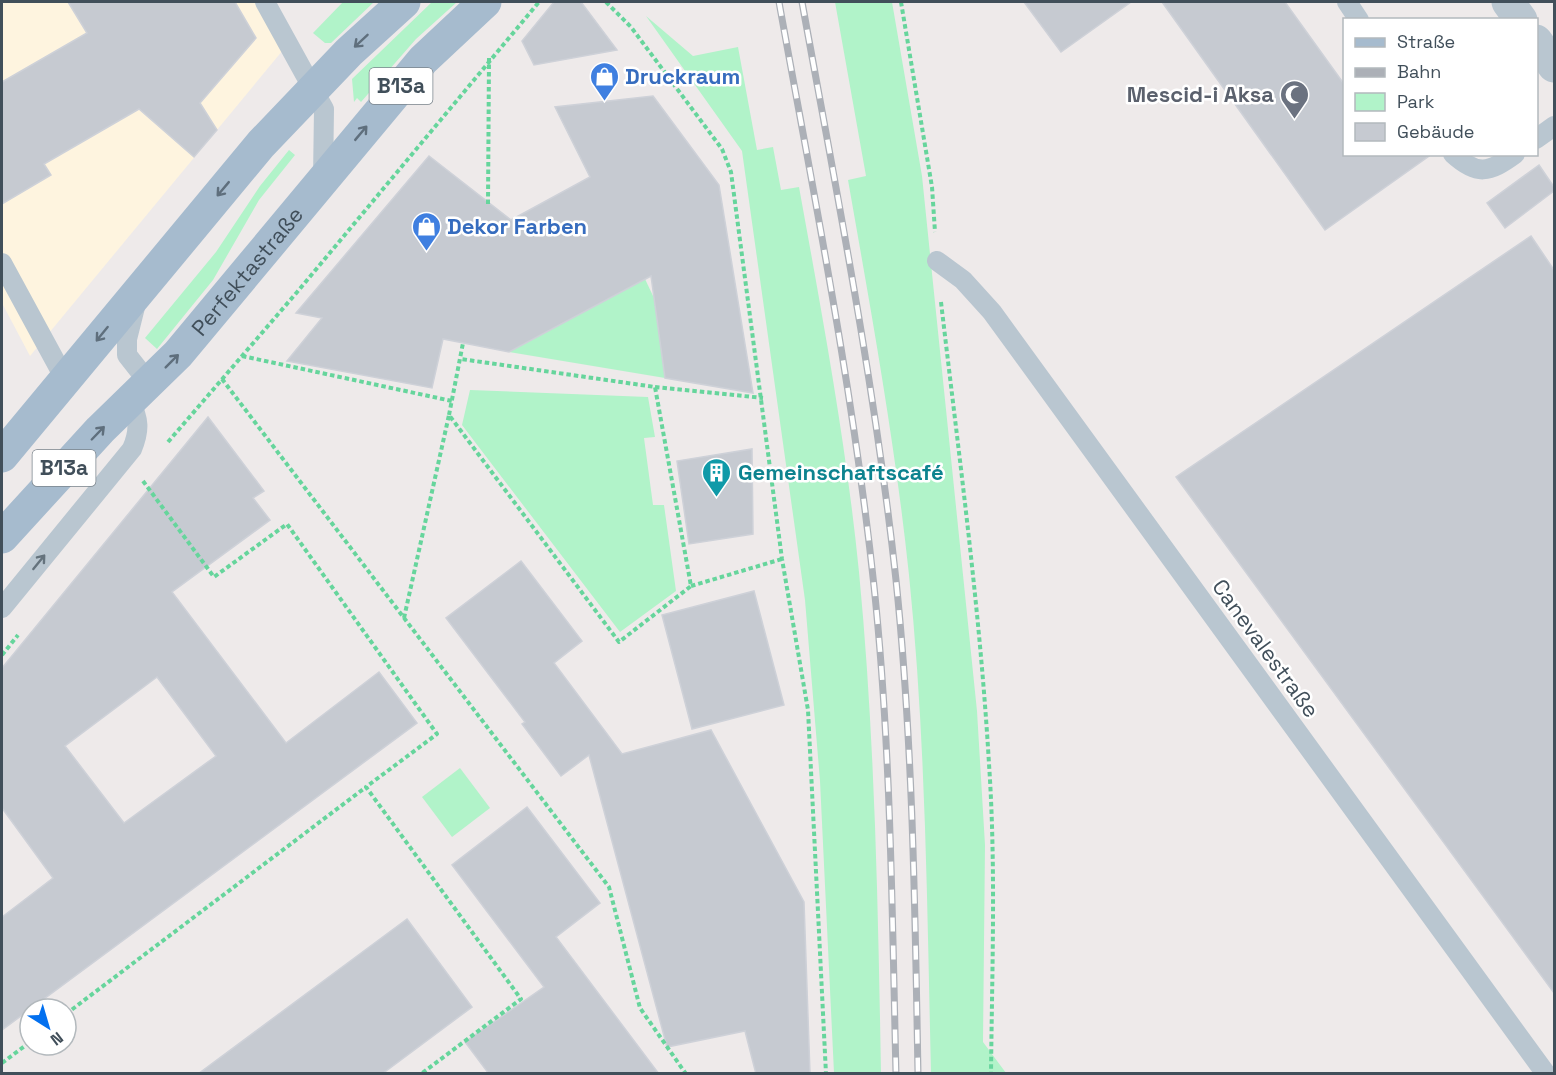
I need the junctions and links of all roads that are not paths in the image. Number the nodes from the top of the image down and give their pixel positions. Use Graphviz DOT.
graph roads {
  1 [pos="265,2"];
  2 [pos="404,2"];
  3 [pos="485,2"];
  4 [pos="1347,2"];
  5 [pos="1508,2"];
  6 [pos="1358,18"];
  7 [pos="1520,18"];
  8 [pos="1538,44"];
  9 [pos="1554,66"];
  10 [pos="313,88"];
  11 [pos="1554,126"];
  12 [pos="1538,138"];
  13 [pos="1455,156"];
  14 [pos="1512,156"];
  15 [pos="323,178"];
  16 [pos="937,261"];
  17 [pos="2,262"];
  18 [pos="140,289"];
  19 [pos="65,380"];
  20 [pos="139,392"];
  21 [pos="2,456"];
  22 [pos="2,537"];
  23 [pos="2,608"];
  24 [pos="1546,1074"];
  1 -- 10 [label="lane"];
  2 -- 10 [label="main road, B13a, one-way"];
  15 -- 3 [label="main road, Perfektastraße / B13a, one-way"];
  4 -- 6 [label="lane"];
  5 -- 7 [label="street"];
  8 -- 9 [label="street"];
  10 -- 15 [label="lane"];
  10 -- 18 [label="main road, B13a, one-way"];
  11 -- 12 [label="lane"];
  13 -- 14 [label="lane"];
  20 -- 15 [label="main road, Perfektastraße / B13a, one-way"];
  16 -- 24 [label="lane, Canevalestraße"];
  17 -- 19 [label="lane"];
  18 -- 19 [label="main road, B13a, one-way"];
  18 -- 20 [label="lane"];
  19 -- 21 [label="main road, B13a"];
  22 -- 20 [label="main road, Perfektastraße / B13a, one-way"];
  23 -- 20 [label="lane, one-way"];
}
